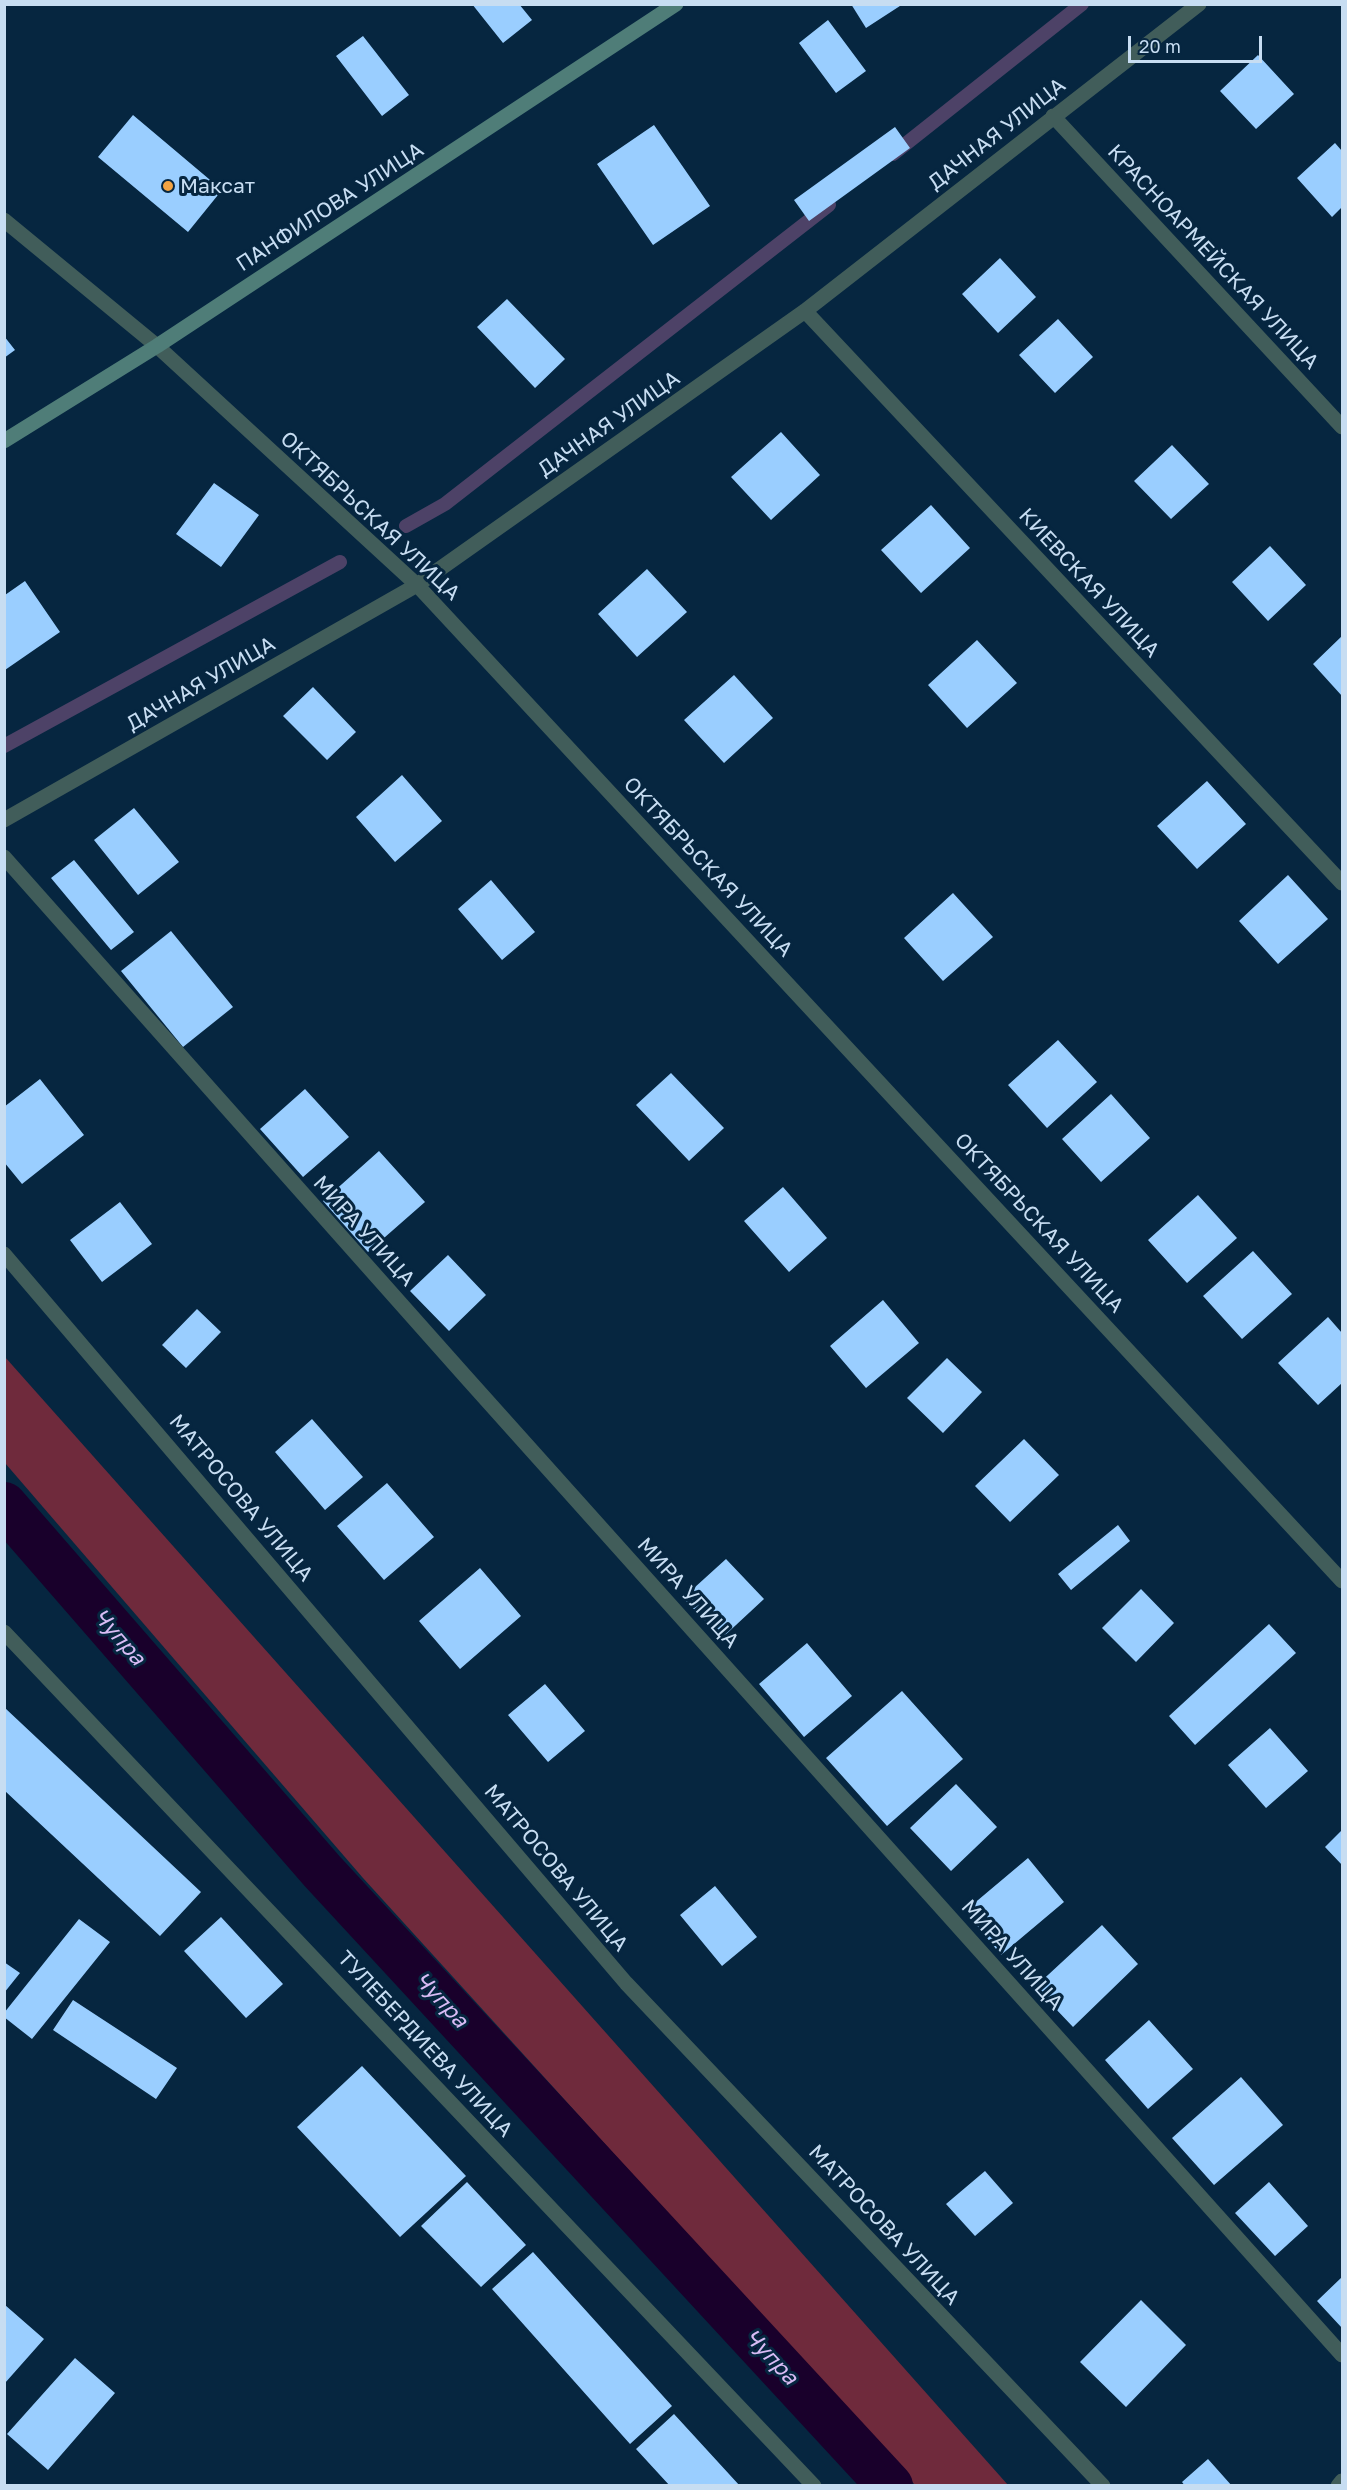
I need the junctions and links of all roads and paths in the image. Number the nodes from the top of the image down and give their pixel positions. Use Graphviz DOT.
graph roads {
  1 [pos="676,4"];
  2 [pos="1199,4"];
  3 [pos="1053,116"];
  4 [pos="4,220"];
  5 [pos="805,311"];
  6 [pos="157,345"];
  7 [pos="1342,427"];
  8 [pos="4,441"];
  9 [pos="417,585"];
  10 [pos="4,820"];
  11 [pos="4,857"];
  12 [pos="1342,883"];
  13 [pos="4,1254"];
  14 [pos="1342,1581"];
  15 [pos="4,1632"];
  16 [pos="1342,2355"];
  17 [pos="1342,2481"];
  18 [pos="814,2486"];
  19 [pos="1102,2486"];
  20 [pos="1338,2486"];
  1 -- 6 [label="street, ПАНФИЛОВА УЛИЦА"];
  2 -- 3 [label="street, ДАЧНАЯ УЛИЦА"];
  3 -- 5 [label="street, ДАЧНАЯ УЛИЦА"];
  3 -- 7 [label="street, КРАСНОАРМЕЙСКАЯ УЛИЦА"];
  4 -- 6 [label="street, ОКТЯБРЬСКАЯ УЛИЦА"];
  5 -- 9 [label="street, ДАЧНАЯ УЛИЦА"];
  5 -- 12 [label="street, КИЕВСКАЯ УЛИЦА"];
  6 -- 8 [label="street, ПАНФИЛОВА УЛИЦА"];
  6 -- 9 [label="street, ОКТЯБРЬСКАЯ УЛИЦА"];
  9 -- 10 [label="street, ДАЧНАЯ УЛИЦА"];
  9 -- 14 [label="street, ОКТЯБРЬСКАЯ УЛИЦА"];
  11 -- 16 [label="street, МИРА УЛИЦА"];
  13 -- 19 [label="street, МАТРОСОВА УЛИЦА"];
  15 -- 18 [label="street, ТУЛЕБЕРДИЕВА УЛИЦА"];
  17 -- 20 [label="street"];
}
